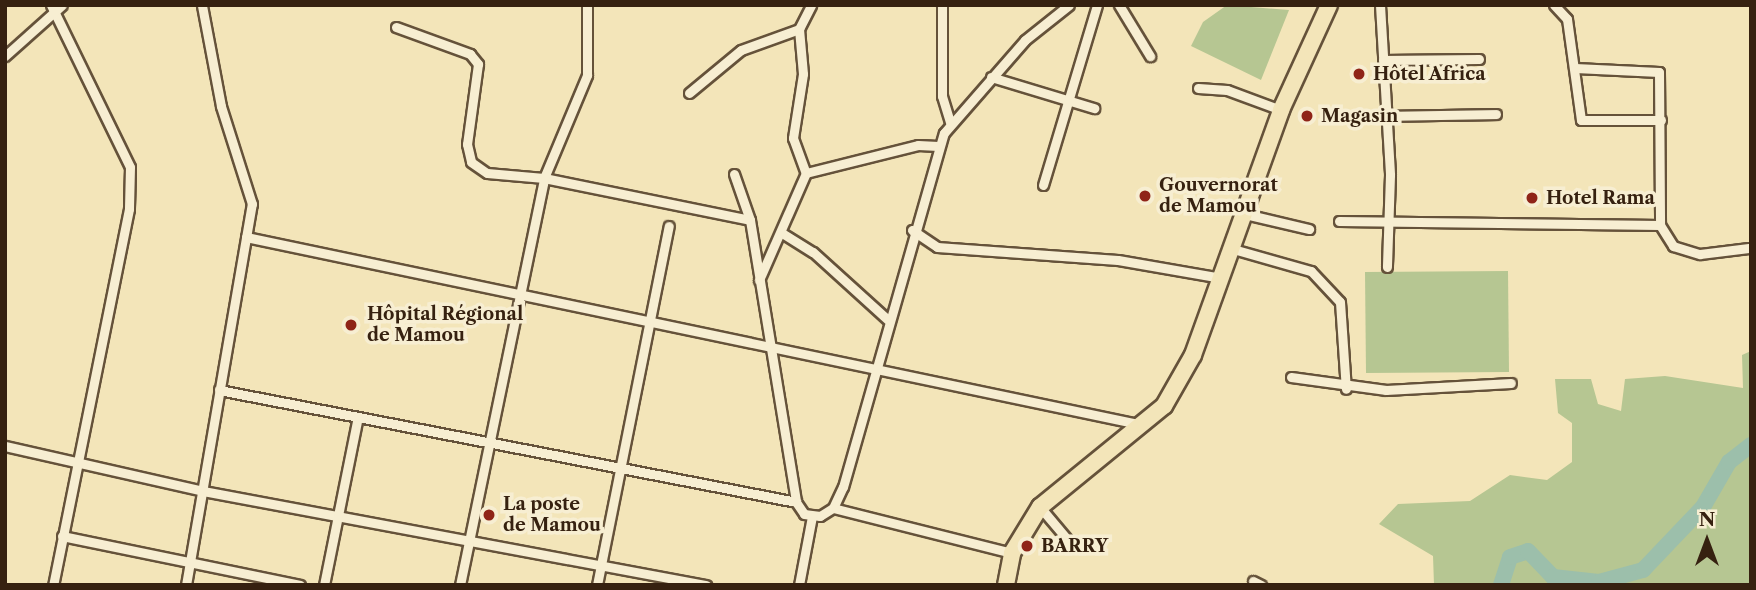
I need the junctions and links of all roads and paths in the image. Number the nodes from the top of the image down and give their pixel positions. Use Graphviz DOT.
graph roads {
  1 [pos="62,5"];
  2 [pos="202,5"];
  3 [pos="587,5"];
  4 [pos="811,5"];
  5 [pos="942,5"];
  6 [pos="1069,5"];
  7 [pos="1097,5"];
  8 [pos="1119,5"];
  9 [pos="1329,5"];
  10 [pos="1380,5"];
  11 [pos="1557,6"];
  12 [pos="52,9"];
  13 [pos="396,27"];
  14 [pos="799,29"];
  15 [pos="5,56"];
  16 [pos="1150,56"];
  17 [pos="1479,59"];
  18 [pos="1383,60"];
  19 [pos="1575,68"];
  20 [pos="991,77"];
  21 [pos="1198,88"];
  22 [pos="689,93"];
  23 [pos="1065,98"];
  24 [pos="1094,108"];
  25 [pos="1281,110"];
  26 [pos="1496,114"];
  27 [pos="1385,116"];
  28 [pos="1661,120"];
  29 [pos="950,123"];
  30 [pos="938,146"];
  31 [pos="806,173"];
  32 [pos="734,174"];
  33 [pos="544,178"];
  34 [pos="1043,185"];
  35 [pos="1245,214"];
  36 [pos="750,220"];
  37 [pos="1339,221"];
  38 [pos="1660,225"];
  39 [pos="669,226"];
  40 [pos="1387,226"];
  41 [pos="1309,229"];
  42 [pos="912,230"];
  43 [pos="782,233"];
  44 [pos="246,237"];
  45 [pos="1749,248"];
  46 [pos="1233,249"];
  47 [pos="1387,267"];
  48 [pos="1221,278"];
  49 [pos="758,282"];
  50 [pos="519,296"];
  51 [pos="887,319"];
  52 [pos="649,323"];
  53 [pos="766,347"];
  54 [pos="875,368"];
  55 [pos="1291,377"];
  56 [pos="1511,383"];
  57 [pos="1346,389"];
  58 [pos="219,390"];
  59 [pos="358,417"];
  60 [pos="1143,425"];
  61 [pos="490,443"];
  62 [pos="5,446"];
  63 [pos="75,464"];
  64 [pos="620,468"];
  65 [pos="203,491"];
  66 [pos="796,502"];
  67 [pos="1040,507"];
  68 [pos="833,508"];
  69 [pos="338,515"];
  70 [pos="812,516"];
  71 [pos="62,536"];
  72 [pos="1067,539"];
  73 [pos="469,540"];
  74 [pos="1013,553"];
  75 [pos="190,562"];
  76 [pos="601,566"];
  77 [pos="53,585"];
  78 [pos="186,585"];
  79 [pos="300,585"];
  80 [pos="324,585"];
  81 [pos="460,585"];
  82 [pos="597,585"];
  83 [pos="706,585"];
  84 [pos="799,585"];
  85 [pos="1006,585"];
  1 -- 12 [label="street"];
  2 -- 44 [label="street"];
  3 -- 33 [label="street"];
  4 -- 14 [label="street"];
  5 -- 29 [label="street"];
  6 -- 20 [label="street"];
  7 -- 23 [label="street"];
  8 -- 16 [label="street"];
  9 -- 25 [label="highway"];
  10 -- 18 [label="street"];
  11 -- 19 [label="street"];
  12 -- 15 [label="street"];
  12 -- 63 [label="street"];
  13 -- 33 [label="street"];
  14 -- 22 [label="street"];
  14 -- 31 [label="street"];
  17 -- 18 [label="street"];
  18 -- 27 [label="street"];
  19 -- 28 [label="street"];
  19 -- 28 [label="street"];
  20 -- 23 [label="street"];
  20 -- 29 [label="street"];
  21 -- 25 [label="street"];
  23 -- 24 [label="street"];
  23 -- 34 [label="street"];
  25 -- 35 [label="highway"];
  26 -- 27 [label="street"];
  27 -- 40 [label="street"];
  28 -- 38 [label="street"];
  29 -- 30 [label="street"];
  30 -- 31 [label="street"];
  30 -- 42 [label="street"];
  31 -- 43 [label="street"];
  32 -- 36 [label="street"];
  33 -- 36 [label="street"];
  33 -- 50 [label="street"];
  35 -- 41 [label="street"];
  35 -- 46 [label="highway"];
  36 -- 49 [label="street"];
  37 -- 40 [label="street"];
  38 -- 40 [label="street"];
  38 -- 45 [label="street"];
  39 -- 52 [label="street"];
  40 -- 47 [label="street"];
  42 -- 48 [label="street"];
  42 -- 51 [label="street"];
  43 -- 49 [label="street"];
  43 -- 51 [label="street"];
  44 -- 50 [label="street"];
  44 -- 58 [label="street"];
  46 -- 48 [label="highway"];
  46 -- 57 [label="street"];
  48 -- 60 [label="highway"];
  49 -- 53 [label="street"];
  50 -- 52 [label="street"];
  50 -- 61 [label="street"];
  51 -- 54 [label="street"];
  52 -- 53 [label="street"];
  52 -- 64 [label="street"];
  53 -- 54 [label="street"];
  53 -- 66 [label="street"];
  54 -- 60 [label="street"];
  54 -- 68 [label="street"];
  55 -- 57 [label="street"];
  56 -- 57 [label="street"];
  58 -- 59 [label="street"];
  58 -- 65 [label="street"];
  59 -- 61 [label="street"];
  59 -- 69 [label="street"];
  60 -- 67 [label="highway"];
  61 -- 64 [label="street"];
  61 -- 73 [label="street"];
  62 -- 63 [label="street"];
  63 -- 65 [label="street"];
  63 -- 71 [label="street"];
  64 -- 66 [label="street"];
  64 -- 76 [label="street"];
  65 -- 69 [label="street"];
  65 -- 75 [label="street"];
  66 -- 70 [label="street"];
  67 -- 72 [label="street"];
  67 -- 74 [label="highway"];
  68 -- 70 [label="street"];
  68 -- 74 [label="street"];
  69 -- 73 [label="street"];
  69 -- 80 [label="street"];
  70 -- 84 [label="street"];
  71 -- 75 [label="street"];
  71 -- 77 [label="street"];
  73 -- 76 [label="street"];
  73 -- 81 [label="street"];
  74 -- 85 [label="highway"];
  75 -- 78 [label="street"];
  75 -- 79 [label="street"];
  76 -- 82 [label="street"];
  76 -- 83 [label="street"];
}
